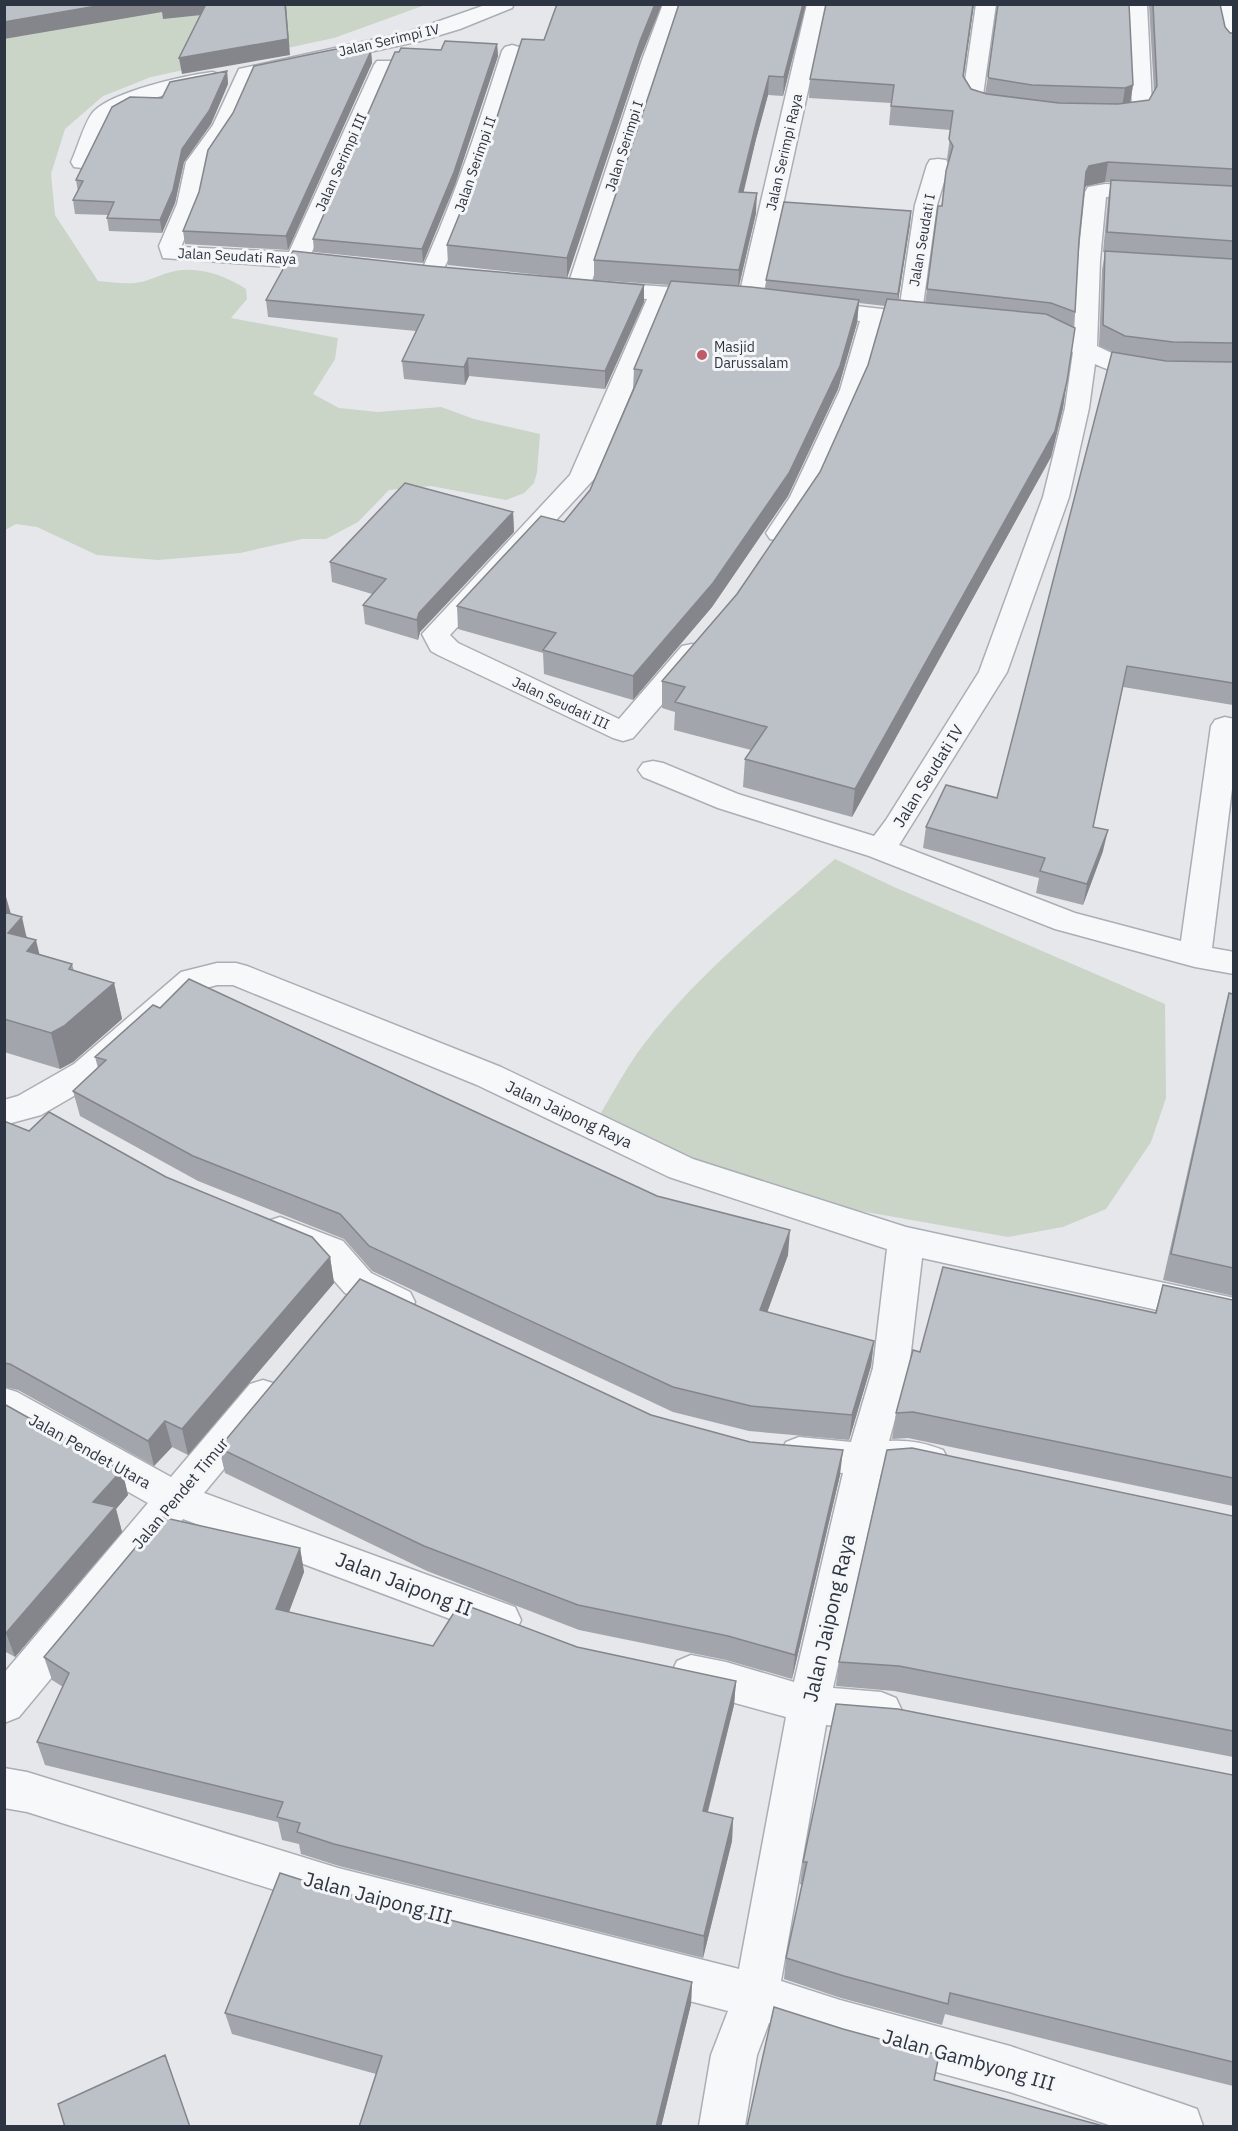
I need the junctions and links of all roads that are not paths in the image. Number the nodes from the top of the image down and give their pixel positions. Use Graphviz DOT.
graph roads {
  1 [pos="505,4"];
  2 [pos="673,4"];
  3 [pos="817,4"];
  4 [pos="986,4"];
  5 [pos="1137,4"];
  6 [pos="1223,4"];
  7 [pos="1233,45"];
  8 [pos="512,51"];
  9 [pos="384,65"];
  10 [pos="246,73"];
  11 [pos="1021,110"];
  12 [pos="1088,113"];
  13 [pos="82,162"];
  14 [pos="938,165"];
  15 [pos="1233,197"];
  16 [pos="297,259"];
  17 [pos="349,265"];
  18 [pos="432,274"];
  19 [pos="661,294"];
  20 [pos="772,303"];
  21 [pos="873,316"];
  22 [pos="910,317"];
  23 [pos="945,321"];
  24 [pos="1014,328"];
  25 [pos="1085,349"];
  26 [pos="1233,373"];
  27 [pos="764,556"];
  28 [pos="710,632"];
  29 [pos="1225,726"];
  30 [pos="654,770"];
  31 [pos="880,849"];
  32 [pos="1195,957"];
  33 [pos="1233,963"];
  34 [pos="17,1109"];
  35 [pos="60,1123"];
  36 [pos="247,1218"];
  37 [pos="906,1241"];
  38 [pos="422,1313"];
  39 [pos="1233,1313"];
  40 [pos="282,1373"];
  41 [pos="4,1403"];
  42 [pos="772,1451"];
  43 [pos="865,1459"];
  44 [pos="966,1468"];
  45 [pos="175,1499"];
  46 [pos="533,1633"];
  47 [pos="657,1666"];
  48 [pos="5,1704"];
  49 [pos="809,1705"];
  50 [pos="916,1717"];
  51 [pos="4,1788"];
  52 [pos="756,1996"];
  53 [pos="722,2127"];
  54 [pos="1180,2127"];
  1 -- 10 [label="street, Jalan Serimpi IV"];
  2 -- 19 [label="street, Jalan Serimpi I"];
  3 -- 20 [label="street, Jalan Serimpi Raya"];
  4 -- 11 [label="street"];
  5 -- 12 [label="street"];
  6 -- 7 [label="street"];
  8 -- 18 [label="street, Jalan Serimpi II"];
  9 -- 16 [label="street, Jalan Serimpi III"];
  10 -- 13 [label="street, Jalan Serimpi IV"];
  10 -- 16 [label="street, Jalan Seudati Raya"];
  14 -- 22 [label="street, Jalan Seudati I"];
  15 -- 25 [label="street, Jalan Seudati IV"];
  16 -- 17 [label="street, Jalan Seudati Raya"];
  19 -- 20 [label="street"];
  19 -- 28 [label="street, Jalan Seudati III"];
  20 -- 21 [label="street"];
  21 -- 22 [label="street"];
  21 -- 27 [label="street"];
  22 -- 23 [label="street"];
  24 -- 25 [label="street"];
  25 -- 26 [label="street"];
  25 -- 31 [label="street, Jalan Seudati IV"];
  29 -- 32 [label="street"];
  30 -- 31 [label="street"];
  31 -- 32 [label="street"];
  32 -- 33 [label="street"];
  34 -- 35 [label="street"];
  34 -- 37 [label="street, Jalan Jaipong Raya"];
  36 -- 38 [label="street"];
  37 -- 39 [label="street, Jalan Jaipong Raya"];
  37 -- 43 [label="street, Jalan Jaipong Raya"];
  40 -- 45 [label="street, Jalan Pendet Timur"];
  41 -- 45 [label="street, Jalan Pendet Utara"];
  42 -- 43 [label="street"];
  43 -- 44 [label="street"];
  43 -- 49 [label="street, Jalan Jaipong Raya"];
  45 -- 46 [label="street, Jalan Jaipong II"];
  45 -- 48 [label="street, Jalan Pendet Timur"];
  47 -- 49 [label="street"];
  49 -- 50 [label="street"];
  49 -- 52 [label="street, Jalan Jaipong Raya"];
  51 -- 52 [label="street, Jalan Jaipong III"];
  52 -- 53 [label="street, Jalan Jaipong Raya"];
  52 -- 54 [label="street, Jalan Gambyong III"];
}
